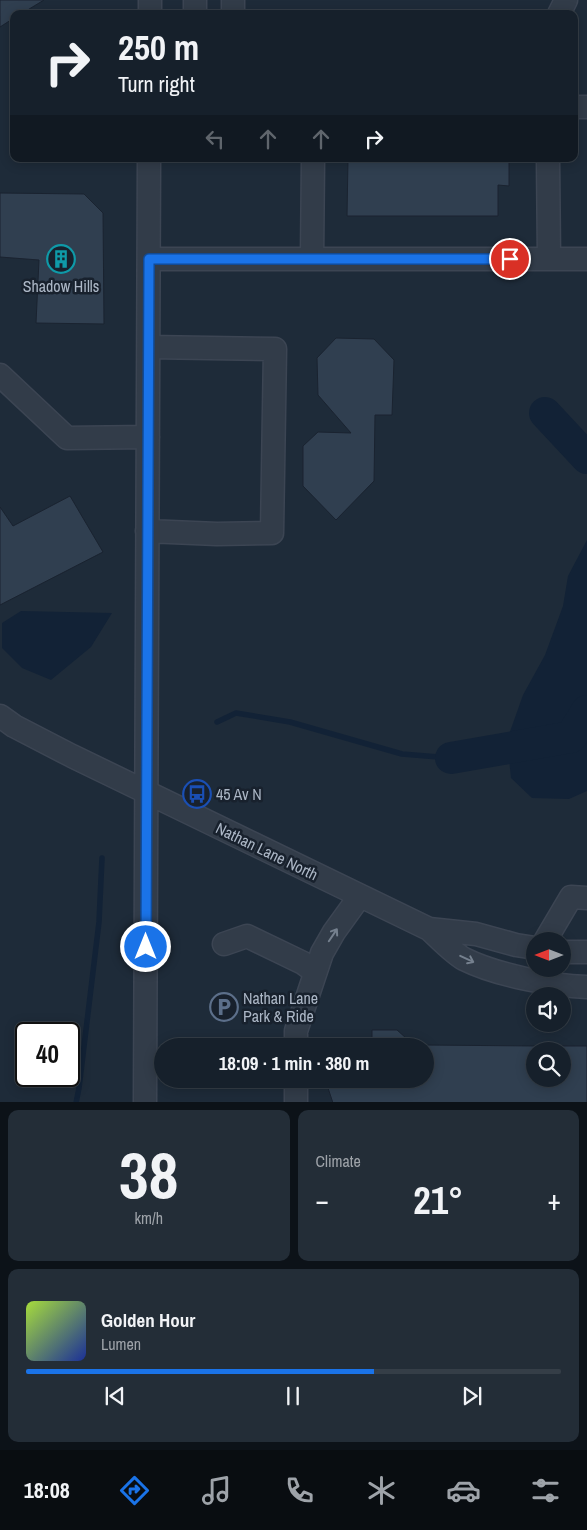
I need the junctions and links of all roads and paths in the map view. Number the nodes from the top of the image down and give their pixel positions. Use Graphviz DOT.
graph roads {
  1 [pos="149,162"];
  2 [pos="313,162"];
  3 [pos="548,162"];
  4 [pos="149,259"];
  5 [pos="312,259"];
  6 [pos="549,259"];
  7 [pos="587,259"];
  8 [pos="149,347"];
  9 [pos="0,375"];
  10 [pos="148,437"];
  11 [pos="147,531"];
  12 [pos="0,716"];
  13 [pos="146,792"];
  14 [pos="360,896"];
  15 [pos="587,898"];
  16 [pos="429,929"];
  17 [pos="550,932"];
  18 [pos="224,944"];
  19 [pos="526,947"];
  20 [pos="571,952"];
  21 [pos="587,952"];
  22 [pos="315,972"];
  23 [pos="587,987"];
  24 [pos="296,1038"];
  25 [pos="296,1088"];
  26 [pos="144,1102"];
  27 [pos="296,1102"];
  1 -- 4 [label="street"];
  2 -- 5 [label="street"];
  3 -- 6 [label="street"];
  4 -- 5 [label="street"];
  4 -- 8 [label="street"];
  5 -- 6 [label="street"];
  6 -- 7 [label="street"];
  8 -- 10 [label="street"];
  8 -- 11 [label="street"];
  9 -- 10 [label="street"];
  10 -- 11 [label="street"];
  11 -- 13 [label="street"];
  12 -- 13 [label="street, Nathan Lane North"];
  13 -- 14 [label="street, Nathan Lane North"];
  13 -- 26 [label="street"];
  14 -- 16 [label="street, Nathan Lane North"];
  22 -- 14 [label="street, one-way"];
  15 -- 17 [label="street"];
  16 -- 19 [label="street, Nathan Lane North"];
  16 -- 23 [label="street, Nathan Lane North, one-way"];
  18 -- 22 [label="street"];
  20 -- 21 [label="street"];
  22 -- 24 [label="street"];
  25 -- 27 [label="street"];
}
